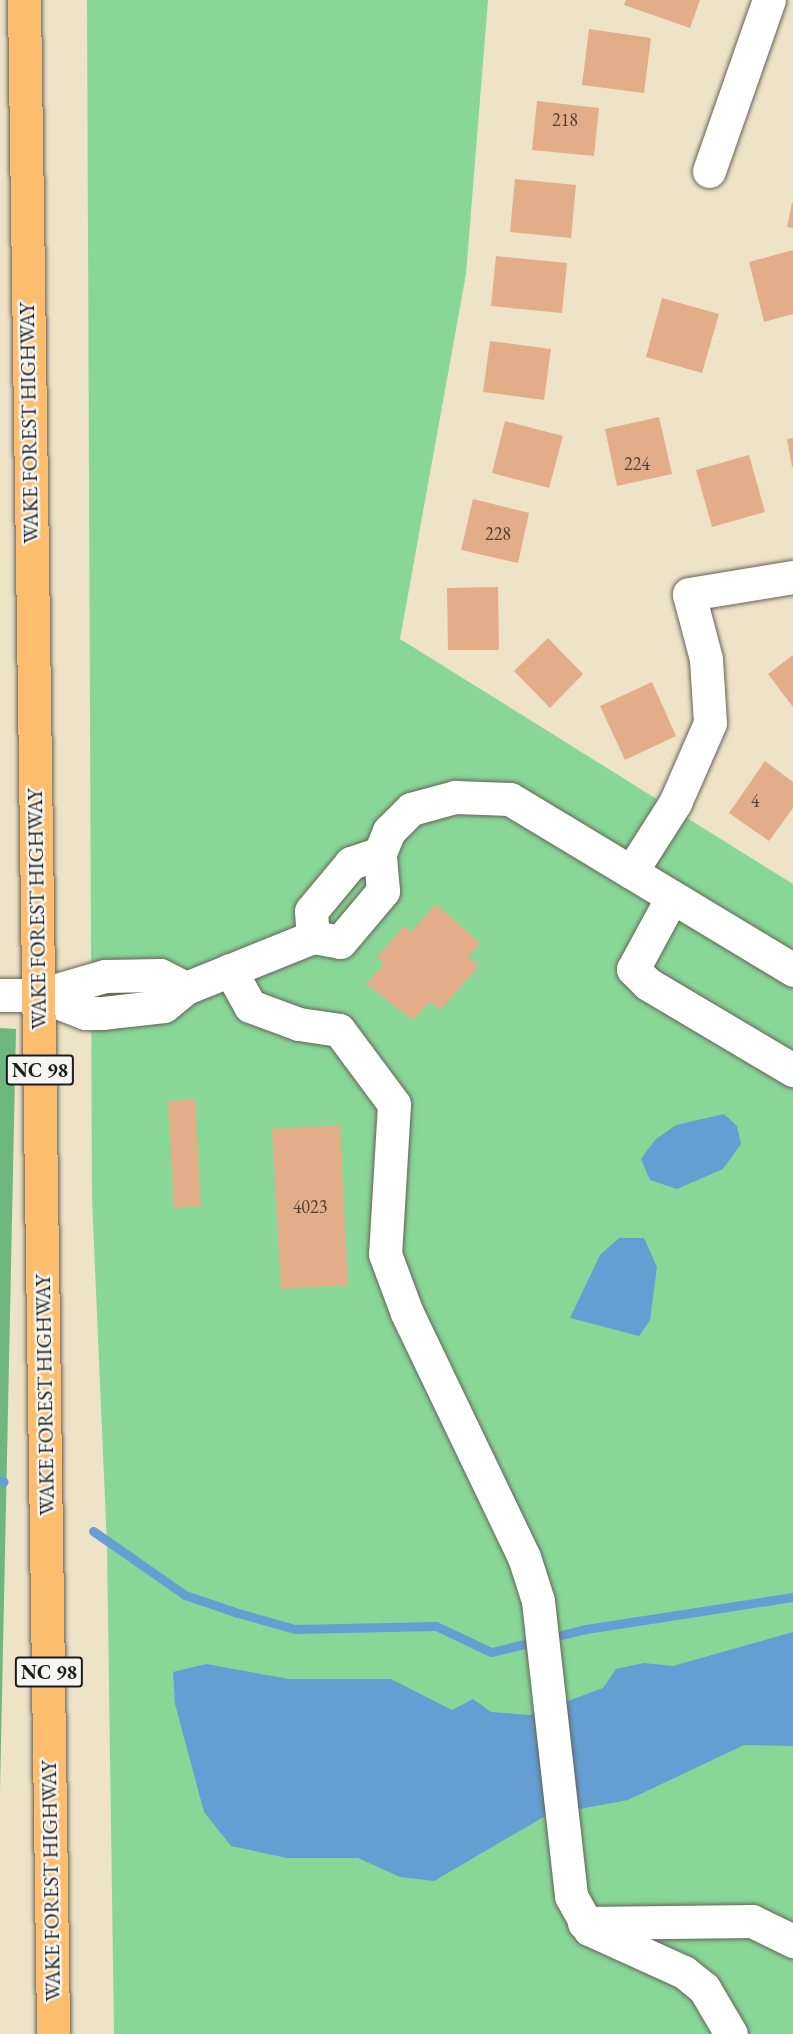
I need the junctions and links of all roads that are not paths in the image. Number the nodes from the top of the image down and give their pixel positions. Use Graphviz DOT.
graph roads {
  1 [pos="24,0"];
  2 [pos="769,0"];
  3 [pos="710,171"];
  4 [pos="793,577"];
  5 [pos="631,872"];
  6 [pos="672,897"];
  7 [pos="230,969"];
  8 [pos="793,970"];
  9 [pos="0,995"];
  10 [pos="39,995"];
  11 [pos="793,1070"];
  12 [pos="584,1923"];
  13 [pos="793,1941"];
  14 [pos="52,2034"];
  15 [pos="731,2034"];
  1 -- 10 [label="highway, WAKE FOREST HIGHWAY / NC 98"];
  2 -- 3 [label="street"];
  4 -- 5 [label="street"];
  5 -- 6 [label="street"];
  5 -- 7 [label="street"];
  6 -- 8 [label="street"];
  6 -- 11 [label="street"];
  7 -- 10 [label="street"];
  7 -- 12 [label="street"];
  9 -- 10 [label="street"];
  10 -- 14 [label="highway, WAKE FOREST HIGHWAY / NC 98"];
  12 -- 13 [label="street"];
  12 -- 15 [label="street"];
}
